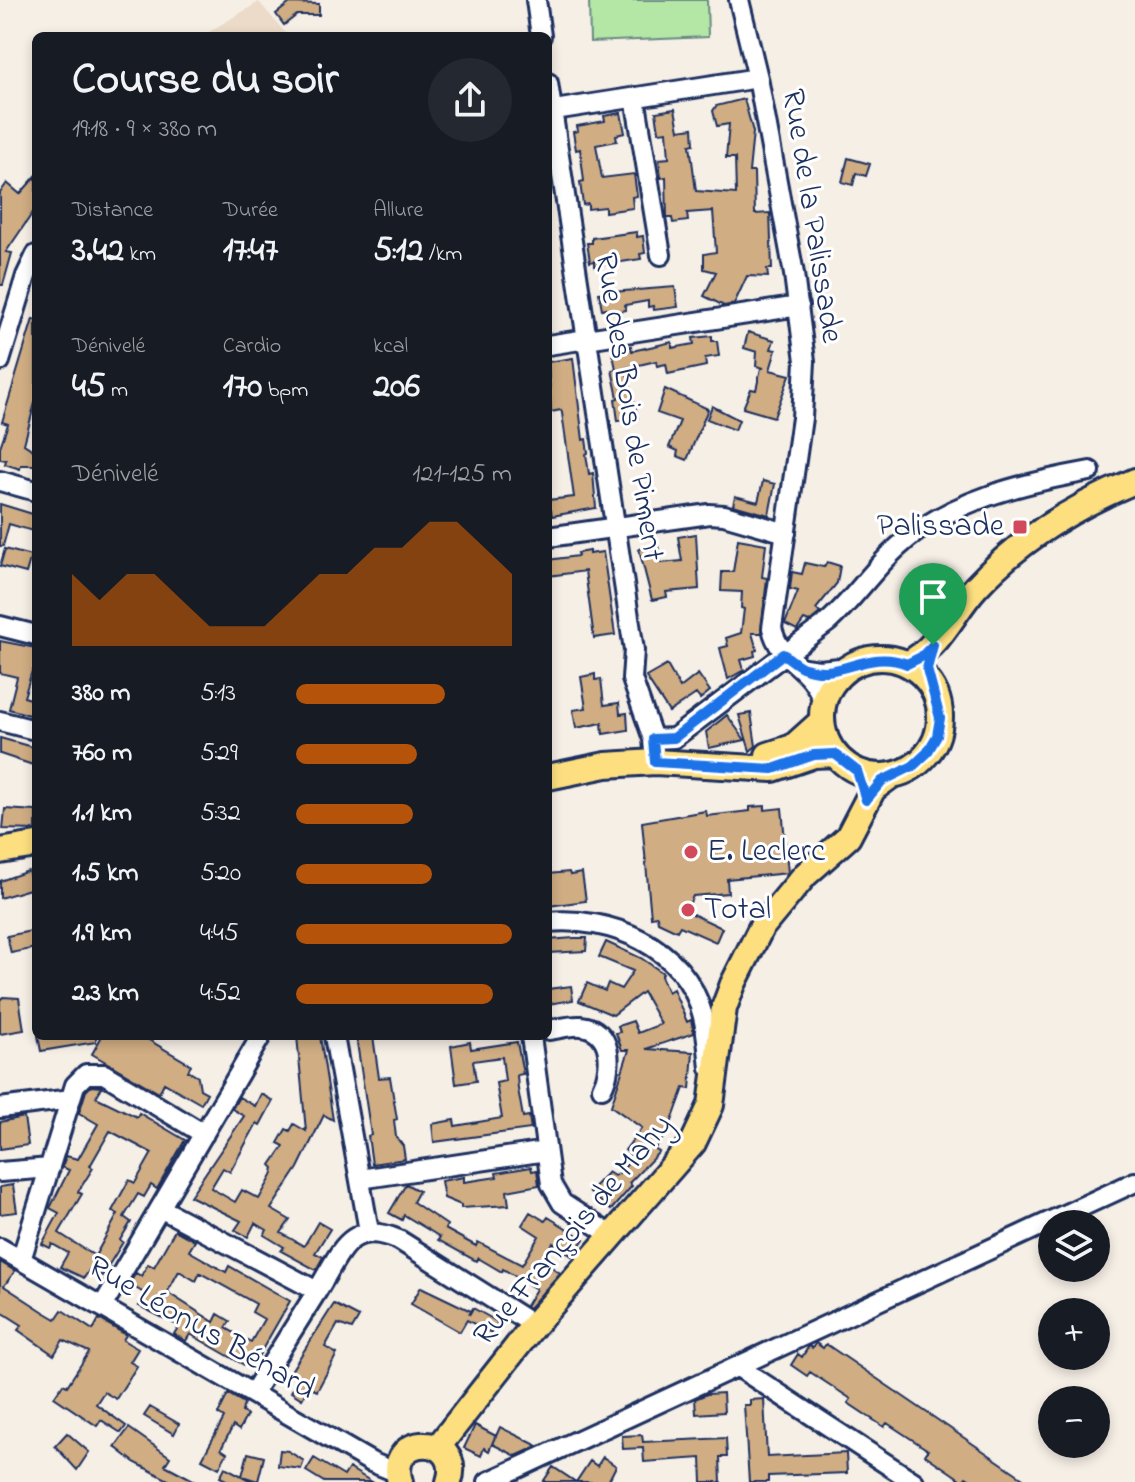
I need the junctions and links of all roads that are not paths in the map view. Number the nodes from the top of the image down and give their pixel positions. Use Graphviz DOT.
graph roads {
  1 [pos="536,0"];
  2 [pos="739,0"];
  3 [pos="540,32"];
  4 [pos="758,78"];
  5 [pos="635,97"];
  6 [pos="552,110"];
  7 [pos="552,122"];
  8 [pos="661,255"];
  9 [pos="32,263"];
  10 [pos="799,306"];
  11 [pos="587,339"];
  12 [pos="552,344"];
  13 [pos="0,361"];
  14 [pos="1090,471"];
  15 [pos="0,481"];
  16 [pos="1135,481"];
  17 [pos="32,490"];
  18 [pos="616,528"];
  19 [pos="786,533"];
  20 [pos="552,536"];
  21 [pos="0,626"];
  22 [pos="32,634"];
  23 [pos="933,645"];
  24 [pos="783,654"];
  25 [pos="907,664"];
  26 [pos="850,667"];
  27 [pos="804,668"];
  28 [pos="928,682"];
  29 [pos="822,712"];
  30 [pos="0,721"];
  31 [pos="31,729"];
  32 [pos="654,751"];
  33 [pos="835,754"];
  34 [pos="552,764"];
  35 [pos="857,771"];
  36 [pos="892,775"];
  37 [pos="552,776"];
  38 [pos="866,800"];
  39 [pos="32,846"];
  40 [pos="0,851"];
  41 [pos="552,922"];
  42 [pos="552,1030"];
  43 [pos="259,1040"];
  44 [pos="335,1040"];
  45 [pos="532,1040"];
  46 [pos="712,1083"];
  47 [pos="602,1088"];
  48 [pos="71,1099"];
  49 [pos="0,1108"];
  50 [pos="204,1134"];
  51 [pos="546,1151"];
  52 [pos="50,1168"];
  53 [pos="0,1172"];
  54 [pos="360,1179"];
  55 [pos="1135,1182"];
  56 [pos="160,1208"];
  57 [pos="369,1231"];
  58 [pos="611,1235"];
  59 [pos="0,1248"];
  60 [pos="21,1260"];
  61 [pos="317,1291"];
  62 [pos="102,1307"];
  63 [pos="534,1325"];
  64 [pos="738,1367"];
  65 [pos="253,1393"];
  66 [pos="438,1447"];
  67 [pos="401,1470"];
  68 [pos="451,1481"];
  69 [pos="488,1482"];
  70 [pos="914,1482"];
  1 -- 3 [label="street"];
  2 -- 4 [label="street, Rue de la Palissade"];
  4 -- 5 [label="street"];
  4 -- 10 [label="street, Rue de la Palissade"];
  5 -- 6 [label="street"];
  5 -- 8 [label="street"];
  7 -- 11 [label="street, Rue des Bois de Piment"];
  9 -- 13 [label="street"];
  10 -- 11 [label="street"];
  10 -- 19 [label="street, Rue de la Palissade"];
  11 -- 12 [label="street"];
  11 -- 18 [label="street, Rue des Bois de Piment"];
  14 -- 24 [label="street"];
  15 -- 17 [label="street"];
  16 -- 23 [label="main road"];
  18 -- 19 [label="street"];
  18 -- 20 [label="street"];
  18 -- 32 [label="street, Rue des Bois de Piment"];
  19 -- 24 [label="street, Rue de la Palissade"];
  21 -- 22 [label="street"];
  23 -- 25 [label="main road"];
  23 -- 28 [label="main road"];
  24 -- 27 [label="street"];
  24 -- 32 [label="street"];
  25 -- 26 [label="main road"];
  25 -- 28 [label="main road"];
  26 -- 27 [label="street"];
  26 -- 29 [label="main road"];
  27 -- 29 [label="street"];
  28 -- 36 [label="main road"];
  29 -- 32 [label="main road"];
  29 -- 33 [label="main road"];
  30 -- 31 [label="street"];
  32 -- 33 [label="main road"];
  32 -- 34 [label="main road"];
  32 -- 37 [label="main road"];
  33 -- 35 [label="main road"];
  35 -- 36 [label="main road"];
  35 -- 38 [label="main road"];
  36 -- 38 [label="main road, Rue François de Mahy"];
  38 -- 46 [label="main road, Rue François de Mahy"];
  39 -- 40 [label="main road"];
  41 -- 46 [label="street"];
  42 -- 47 [label="street"];
  43 -- 50 [label="street"];
  44 -- 54 [label="street"];
  45 -- 51 [label="street"];
  46 -- 58 [label="main road, Rue François de Mahy"];
  48 -- 49 [label="street"];
  48 -- 50 [label="street"];
  48 -- 52 [label="street"];
  50 -- 56 [label="street"];
  51 -- 54 [label="street"];
  51 -- 58 [label="street"];
  52 -- 53 [label="street"];
  52 -- 60 [label="street"];
  54 -- 57 [label="street"];
  55 -- 64 [label="street"];
  56 -- 61 [label="street"];
  56 -- 62 [label="street"];
  57 -- 61 [label="street"];
  57 -- 63 [label="street"];
  58 -- 63 [label="main road, Rue François de Mahy"];
  59 -- 60 [label="street, Rue Léonus Bénard"];
  60 -- 62 [label="street, Rue Léonus Bénard"];
  61 -- 65 [label="street"];
  62 -- 65 [label="street, Rue Léonus Bénard"];
  63 -- 66 [label="main road, Rue François de Mahy"];
  64 -- 69 [label="street"];
  64 -- 70 [label="street"];
  65 -- 67 [label="street, Rue Léonus Bénard"];
  66 -- 67 [label="main road"];
  66 -- 68 [label="main road"];
}
